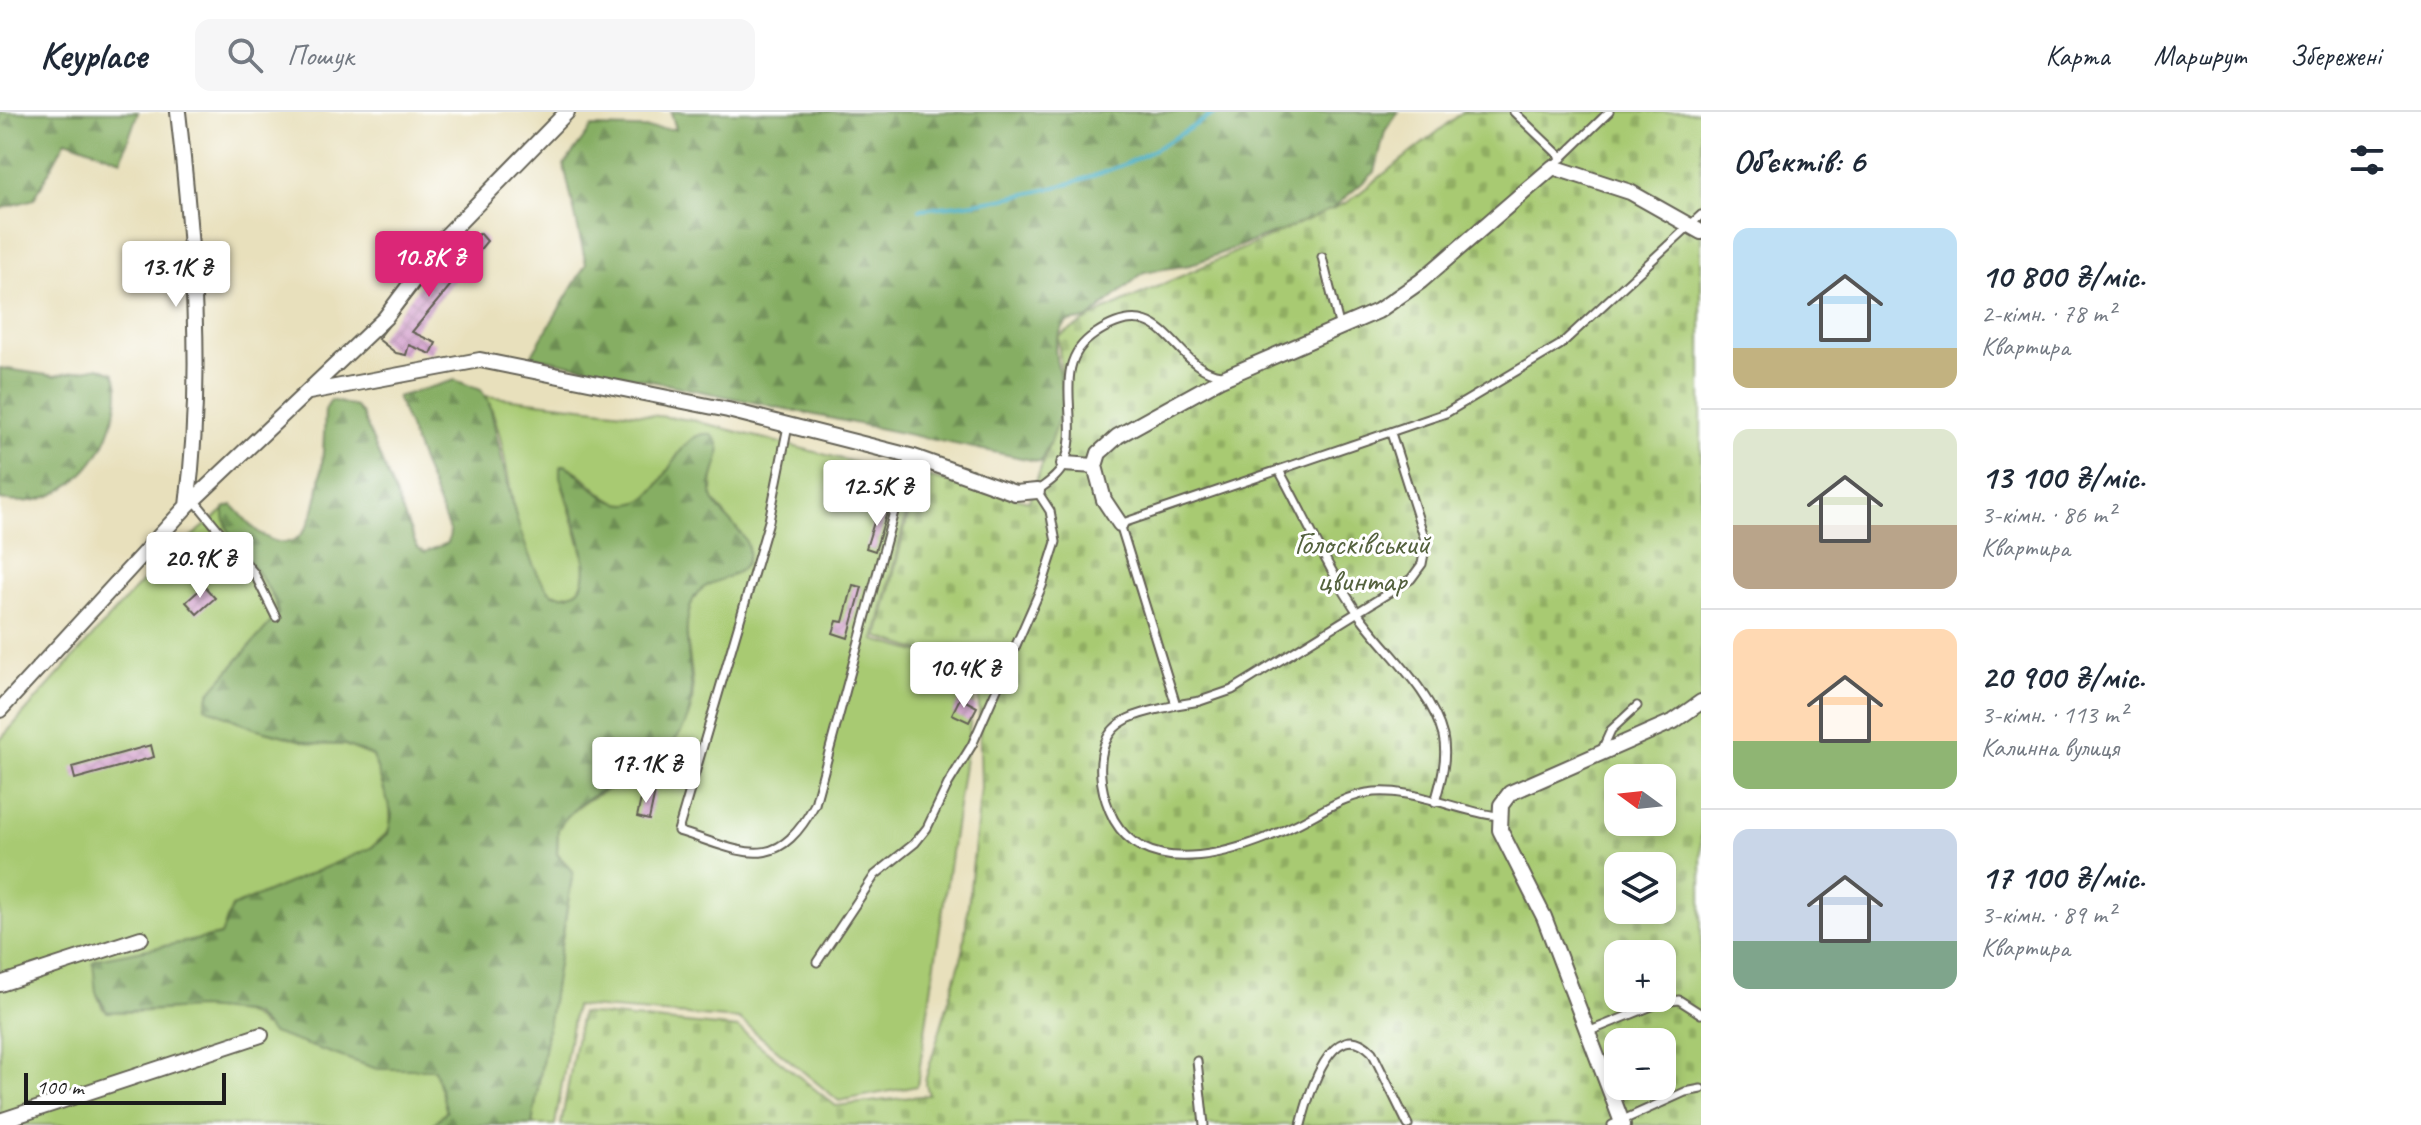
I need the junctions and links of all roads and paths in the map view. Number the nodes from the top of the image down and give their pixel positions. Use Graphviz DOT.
graph roads {
  1 [pos="178,112"];
  2 [pos="567,112"];
  3 [pos="1514,112"];
  4 [pos="1609,112"];
  5 [pos="1558,162"];
  6 [pos="1698,224"];
  7 [pos="1322,257"];
  8 [pos="1340,330"];
  9 [pos="1232,376"];
  10 [pos="309,392"];
  11 [pos="788,426"];
  12 [pos="1391,433"];
  13 [pos="909,456"];
  14 [pos="1064,464"];
  15 [pos="1095,466"];
  16 [pos="1280,472"];
  17 [pos="1037,491"];
  18 [pos="191,503"];
  19 [pos="1120,524"];
  20 [pos="1359,614"];
  21 [pos="276,617"];
  22 [pos="1701,702"];
  23 [pos="1176,705"];
  24 [pos="1637,706"];
  25 [pos="0,710"];
  26 [pos="1601,752"];
  27 [pos="1435,802"];
  28 [pos="1498,816"];
  29 [pos="141,938"];
  30 [pos="817,962"];
  31 [pos="0,984"];
  32 [pos="1701,1014"];
  33 [pos="1590,1031"];
  34 [pos="261,1035"];
  35 [pos="1197,1061"];
  36 [pos="1701,1089"];
  37 [pos="0,1121"];
  38 [pos="1619,1123"];
  39 [pos="1204,1125"];
  40 [pos="1301,1125"];
  41 [pos="1408,1125"];
  1 -- 18 [label="street"];
  2 -- 10 [label="street"];
  3 -- 5 [label="lane"];
  4 -- 5 [label="lane"];
  5 -- 6 [label="street"];
  5 -- 8 [label="street"];
  6 -- 12 [label="lane"];
  7 -- 8 [label="lane"];
  8 -- 9 [label="street"];
  9 -- 14 [label="lane"];
  9 -- 15 [label="street"];
  10 -- 11 [label="street"];
  10 -- 18 [label="street"];
  11 -- 13 [label="street"];
  11 -- 13 [label="lane"];
  12 -- 16 [label="lane"];
  12 -- 20 [label="lane"];
  13 -- 17 [label="street"];
  14 -- 15 [label="street"];
  14 -- 17 [label="lane"];
  15 -- 19 [label="street"];
  16 -- 19 [label="lane"];
  16 -- 20 [label="lane"];
  17 -- 30 [label="lane"];
  18 -- 21 [label="lane"];
  18 -- 25 [label="street"];
  19 -- 23 [label="lane"];
  20 -- 23 [label="lane"];
  20 -- 27 [label="lane"];
  22 -- 26 [label="street"];
  23 -- 27 [label="lane"];
  24 -- 26 [label="lane"];
  26 -- 28 [label="street"];
  27 -- 28 [label="lane"];
  28 -- 33 [label="street"];
  29 -- 31 [label="street"];
  32 -- 33 [label="lane"];
  33 -- 38 [label="street"];
  34 -- 37 [label="street"];
  35 -- 39 [label="lane"];
  36 -- 38 [label="lane"];
  40 -- 41 [label="lane"];
}
